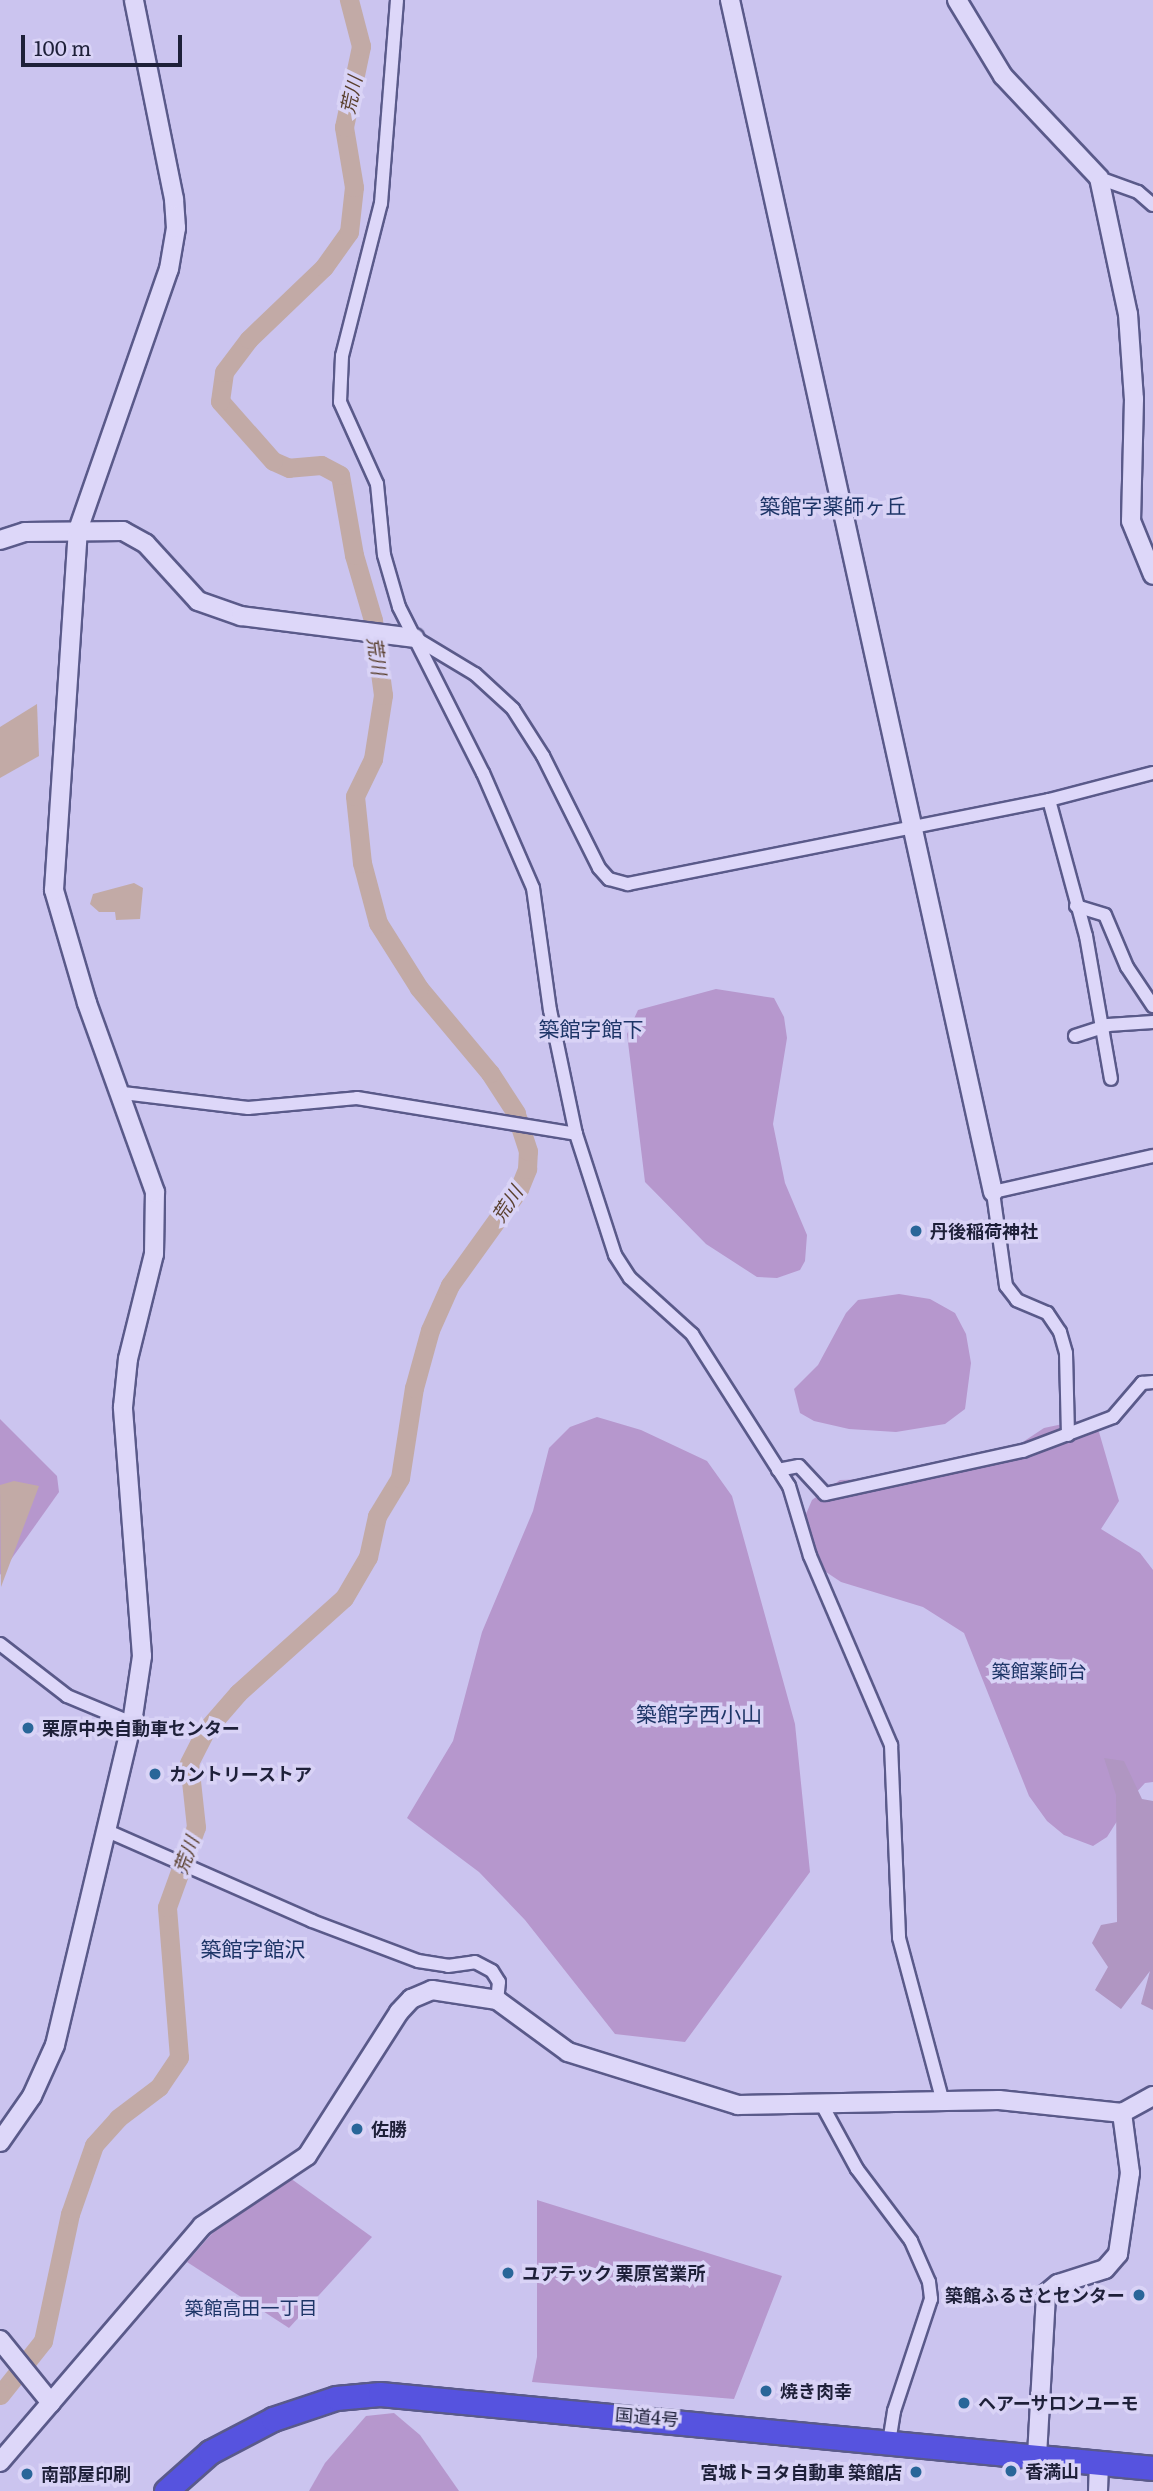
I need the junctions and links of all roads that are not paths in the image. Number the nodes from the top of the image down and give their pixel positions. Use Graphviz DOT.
graph roads {
  1 [pos="134,0"];
  2 [pos="397,0"];
  3 [pos="730,0"];
  4 [pos="960,3"];
  5 [pos="1099,178"];
  6 [pos="1153,205"];
  7 [pos="78,530"];
  8 [pos="0,540"];
  9 [pos="1153,575"];
  10 [pos="415,638"];
  11 [pos="1153,773"];
  12 [pos="1049,800"];
  13 [pos="911,828"];
  14 [pos="1076,906"];
  15 [pos="1153,1006"];
  16 [pos="1153,1022"];
  17 [pos="1102,1028"];
  18 [pos="1075,1036"];
  19 [pos="1111,1079"];
  20 [pos="123,1093"];
  21 [pos="576,1134"];
  22 [pos="1153,1156"];
  23 [pos="993,1192"];
  24 [pos="1153,1382"];
  25 [pos="1068,1435"];
  26 [pos="778,1470"];
  27 [pos="0,1644"];
  28 [pos="132,1723"];
  29 [pos="105,1830"];
  30 [pos="497,2000"];
  31 [pos="1153,2096"];
  32 [pos="942,2099"];
  33 [pos="821,2103"];
  34 [pos="1122,2113"];
  35 [pos="0,2142"];
  36 [pos="0,2340"];
  37 [pos="51,2403"];
  38 [pos="889,2443"];
  39 [pos="1037,2456"];
  40 [pos="0,2462"];
  41 [pos="1099,2462"];
  42 [pos="1153,2468"];
  43 [pos="166,2491"];
  44 [pos="1098,2491"];
  1 -- 7 [label="street"];
  2 -- 10 [label="street"];
  3 -- 13 [label="street"];
  4 -- 5 [label="street"];
  5 -- 6 [label="street"];
  5 -- 9 [label="street"];
  7 -- 8 [label="street"];
  7 -- 10 [label="street"];
  7 -- 20 [label="street"];
  10 -- 13 [label="street"];
  10 -- 21 [label="street"];
  11 -- 12 [label="street"];
  12 -- 13 [label="street"];
  12 -- 14 [label="street"];
  13 -- 23 [label="street"];
  14 -- 15 [label="street"];
  14 -- 17 [label="street"];
  16 -- 17 [label="street"];
  17 -- 18 [label="street"];
  17 -- 19 [label="street"];
  20 -- 21 [label="street"];
  20 -- 28 [label="street"];
  21 -- 26 [label="street"];
  22 -- 23 [label="street"];
  23 -- 25 [label="street"];
  24 -- 25 [label="street"];
  25 -- 26 [label="street"];
  26 -- 32 [label="street"];
  27 -- 28 [label="street"];
  28 -- 29 [label="street"];
  29 -- 30 [label="street"];
  29 -- 35 [label="street"];
  30 -- 33 [label="street"];
  30 -- 37 [label="street"];
  31 -- 34 [label="street"];
  32 -- 33 [label="street"];
  32 -- 34 [label="street"];
  33 -- 38 [label="street"];
  34 -- 39 [label="street"];
  36 -- 37 [label="street"];
  37 -- 40 [label="street"];
  38 -- 39 [label="highway, 国道4号"];
  38 -- 43 [label="highway, 国道4号"];
  39 -- 41 [label="highway, 国道4号"];
  41 -- 42 [label="highway, 国道4号"];
  41 -- 44 [label="street"];
}
